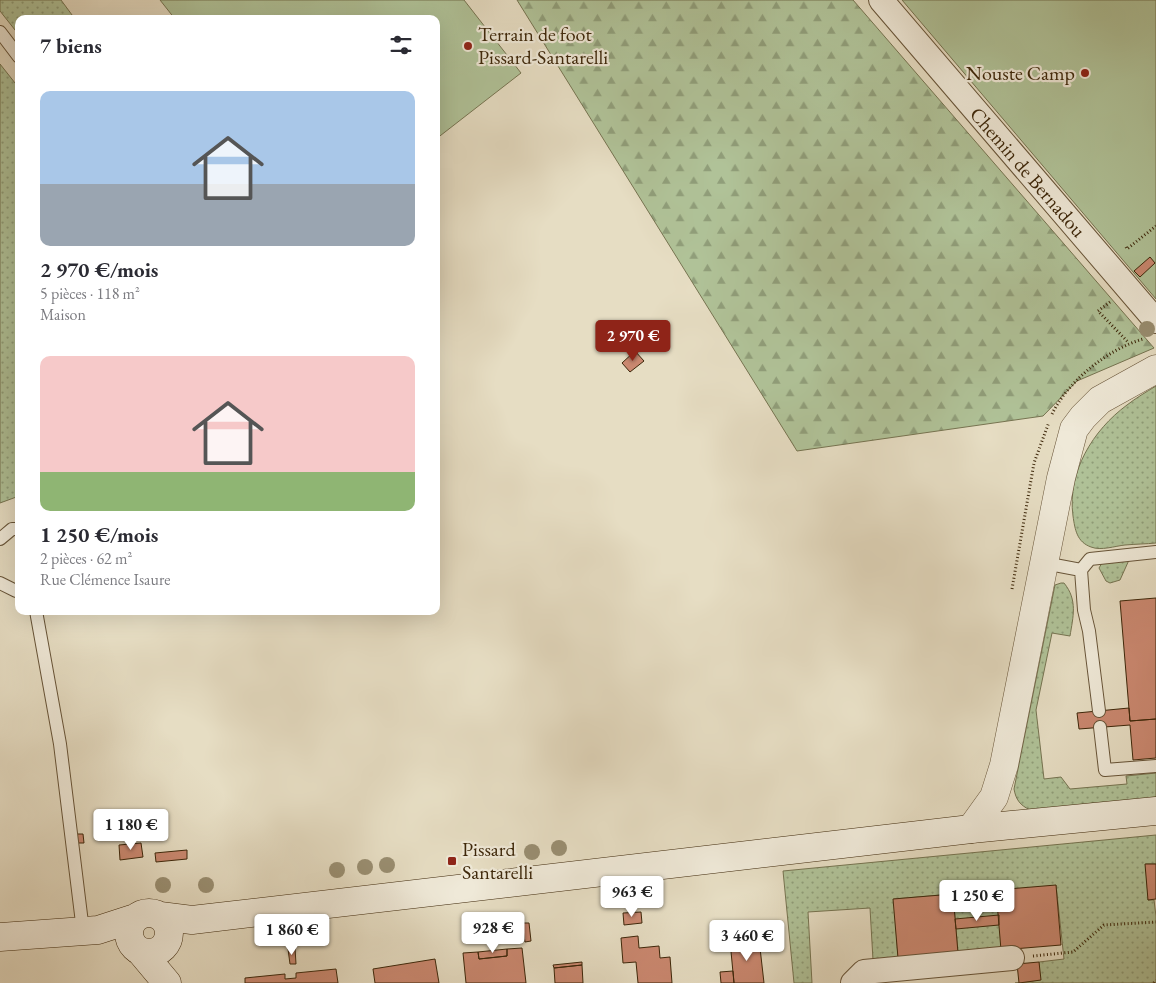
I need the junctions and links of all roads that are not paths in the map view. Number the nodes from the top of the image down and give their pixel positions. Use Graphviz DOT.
graph roads {
  1 [pos="881,0"];
  2 [pos="0,32"];
  3 [pos="15,51"];
  4 [pos="1153,312"];
  5 [pos="1156,369"];
  6 [pos="15,529"];
  7 [pos="0,539"];
  8 [pos="1156,552"];
  9 [pos="1044,563"];
  10 [pos="1081,570"];
  11 [pos="0,583"];
  12 [pos="15,590"];
  13 [pos="37,615"];
  14 [pos="1099,711"];
  15 [pos="1100,727"];
  16 [pos="1156,766"];
  17 [pos="1156,811"];
  18 [pos="971,829"];
  19 [pos="91,930"];
  20 [pos="155,932"];
  21 [pos="0,937"];
  22 [pos="1012,958"];
  23 [pos="168,983"];
  24 [pos="853,983"];
  1 -- 4 [label="street, Chemin de Bernadou"];
  2 -- 3 [label="lane"];
  5 -- 9 [label="main road"];
  6 -- 7 [label="lane"];
  8 -- 10 [label="lane"];
  9 -- 10 [label="lane"];
  9 -- 18 [label="main road"];
  10 -- 14 [label="lane"];
  11 -- 12 [label="lane"];
  13 -- 19 [label="lane"];
  15 -- 16 [label="lane"];
  17 -- 18 [label="main road"];
  18 -- 20 [label="main road"];
  19 -- 20 [label="main road"];
  19 -- 21 [label="main road"];
  20 -- 23 [label="main road"];
  22 -- 24 [label="street"];
}
